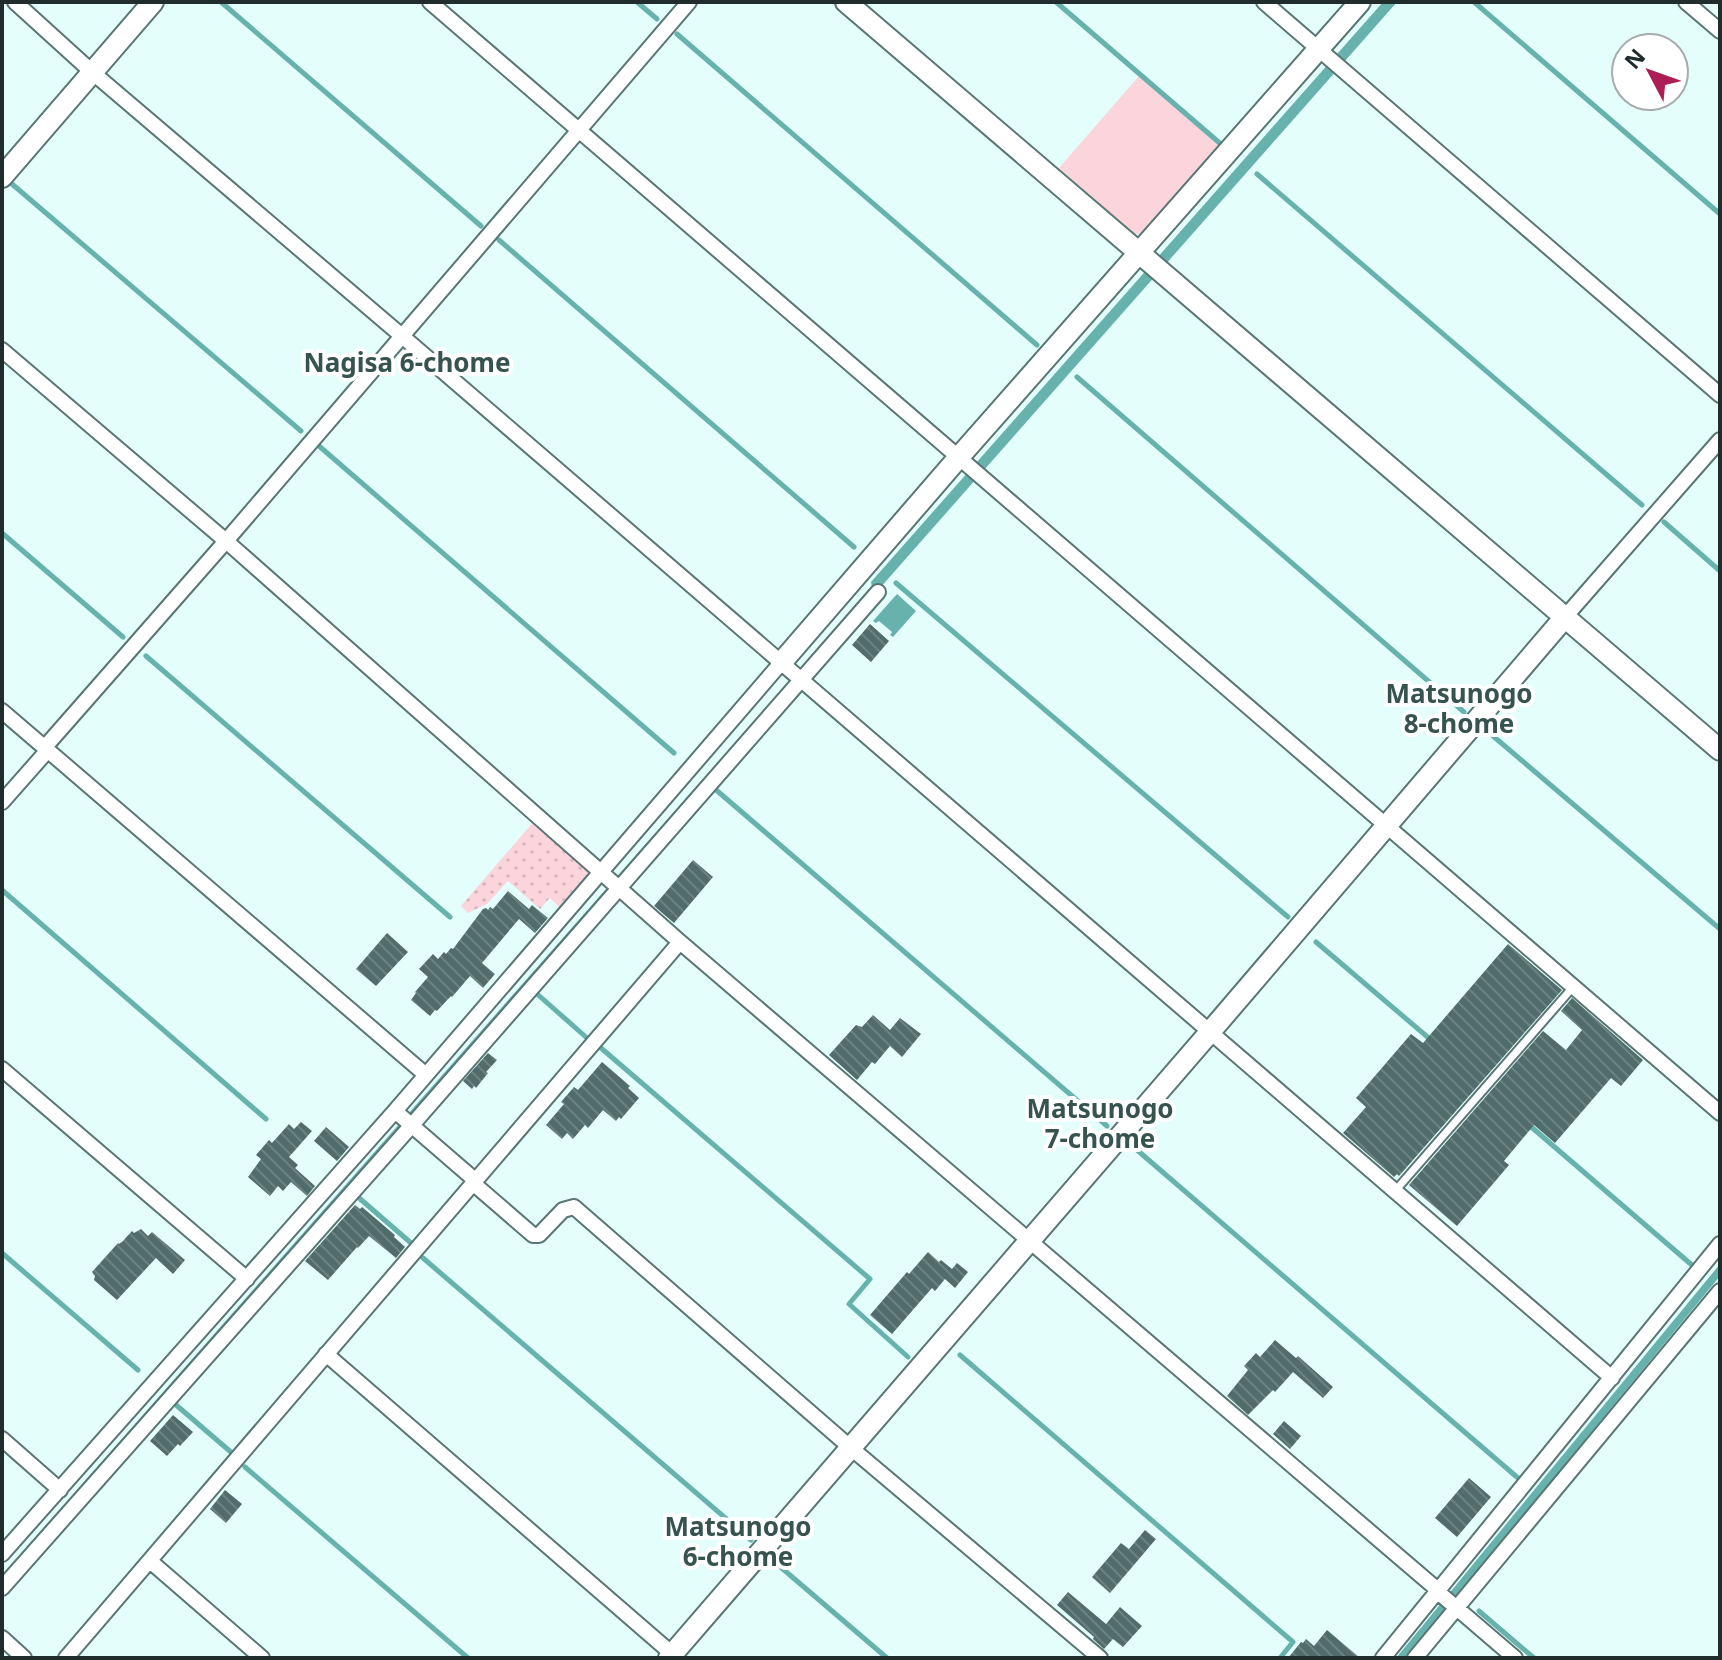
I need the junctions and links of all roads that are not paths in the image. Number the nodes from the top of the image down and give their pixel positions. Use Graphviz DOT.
graph roads {
  1 [pos="153,2"];
  2 [pos="430,2"];
  3 [pos="689,2"];
  4 [pos="846,2"];
  5 [pos="1264,2"];
  6 [pos="1360,2"];
  7 [pos="1686,2"];
  8 [pos="19,6"];
  9 [pos="1720,31"];
  10 [pos="1323,53"];
  11 [pos="92,72"];
  12 [pos="579,129"];
  13 [pos="2,177"];
  14 [pos="1150,262"];
  15 [pos="402,336"];
  16 [pos="2,350"];
  17 [pos="1720,395"];
  18 [pos="1720,440"];
  19 [pos="963,461"];
  20 [pos="226,541"];
  21 [pos="878,592"];
  22 [pos="1565,617"];
  23 [pos="791,671"];
  24 [pos="2,711"];
  25 [pos="46,749"];
  26 [pos="1720,750"];
  27 [pos="2,802"];
  28 [pos="1387,826"];
  29 [pos="602,873"];
  30 [pos="620,888"];
  31 [pos="680,942"];
  32 [pos="1573,987"];
  33 [pos="1210,1032"];
  34 [pos="2,1069"];
  35 [pos="426,1075"];
  36 [pos="1720,1113"];
  37 [pos="403,1117"];
  38 [pos="475,1182"];
  39 [pos="1395,1191"];
  40 [pos="1029,1241"];
  41 [pos="1720,1244"];
  42 [pos="247,1279"];
  43 [pos="1720,1291"];
  44 [pos="326,1354"];
  45 [pos="1612,1378"];
  46 [pos="2,1439"];
  47 [pos="851,1448"];
  48 [pos="60,1490"];
  49 [pos="2,1554"];
  50 [pos="150,1561"];
  51 [pos="2,1588"];
  52 [pos="1438,1592"];
  53 [pos="1456,1608"];
  54 [pos="2,1638"];
  55 [pos="673,1657"];
  56 [pos="24,1658"];
  57 [pos="66,1658"];
  58 [pos="262,1658"];
  59 [pos="1100,1658"];
  60 [pos="1383,1658"];
  61 [pos="1415,1658"];
  62 [pos="1515,1658"];
  1 -- 11 [label="street"];
  2 -- 12 [label="street"];
  3 -- 12 [label="street"];
  4 -- 14 [label="street"];
  5 -- 10 [label="street"];
  6 -- 10 [label="street"];
  7 -- 9 [label="street"];
  8 -- 11 [label="street"];
  10 -- 14 [label="street"];
  10 -- 17 [label="street"];
  11 -- 13 [label="street"];
  11 -- 15 [label="street"];
  12 -- 15 [label="street"];
  12 -- 19 [label="street"];
  14 -- 19 [label="street"];
  14 -- 22 [label="street"];
  15 -- 20 [label="street"];
  15 -- 23 [label="street"];
  16 -- 20 [label="street"];
  18 -- 22 [label="street"];
  19 -- 23 [label="street"];
  19 -- 28 [label="street"];
  20 -- 25 [label="street"];
  20 -- 29 [label="street"];
  21 -- 23 [label="street"];
  22 -- 26 [label="street"];
  22 -- 28 [label="street"];
  23 -- 29 [label="street"];
  23 -- 30 [label="street"];
  23 -- 33 [label="street"];
  24 -- 25 [label="street"];
  25 -- 27 [label="street"];
  25 -- 35 [label="street"];
  28 -- 32 [label="street"];
  28 -- 33 [label="street"];
  29 -- 30 [label="street"];
  29 -- 35 [label="street"];
  30 -- 31 [label="street"];
  30 -- 37 [label="street"];
  31 -- 38 [label="street"];
  31 -- 40 [label="street"];
  32 -- 36 [label="street"];
  32 -- 39 [label="lane"];
  33 -- 39 [label="street"];
  33 -- 40 [label="street"];
  34 -- 42 [label="street"];
  35 -- 37 [label="street"];
  37 -- 38 [label="street"];
  37 -- 42 [label="street"];
  37 -- 51 [label="street"];
  38 -- 44 [label="street"];
  38 -- 47 [label="street"];
  39 -- 45 [label="street"];
  40 -- 47 [label="street"];
  40 -- 52 [label="street"];
  41 -- 45 [label="street"];
  42 -- 48 [label="street"];
  43 -- 53 [label="street"];
  44 -- 50 [label="street"];
  44 -- 55 [label="street"];
  45 -- 52 [label="street"];
  46 -- 48 [label="street"];
  47 -- 55 [label="street"];
  47 -- 59 [label="street"];
  48 -- 49 [label="street"];
  50 -- 57 [label="street"];
  50 -- 58 [label="street"];
  52 -- 53 [label="street"];
  52 -- 60 [label="street"];
  53 -- 61 [label="street"];
  53 -- 62 [label="street"];
  54 -- 56 [label="street"];
}
